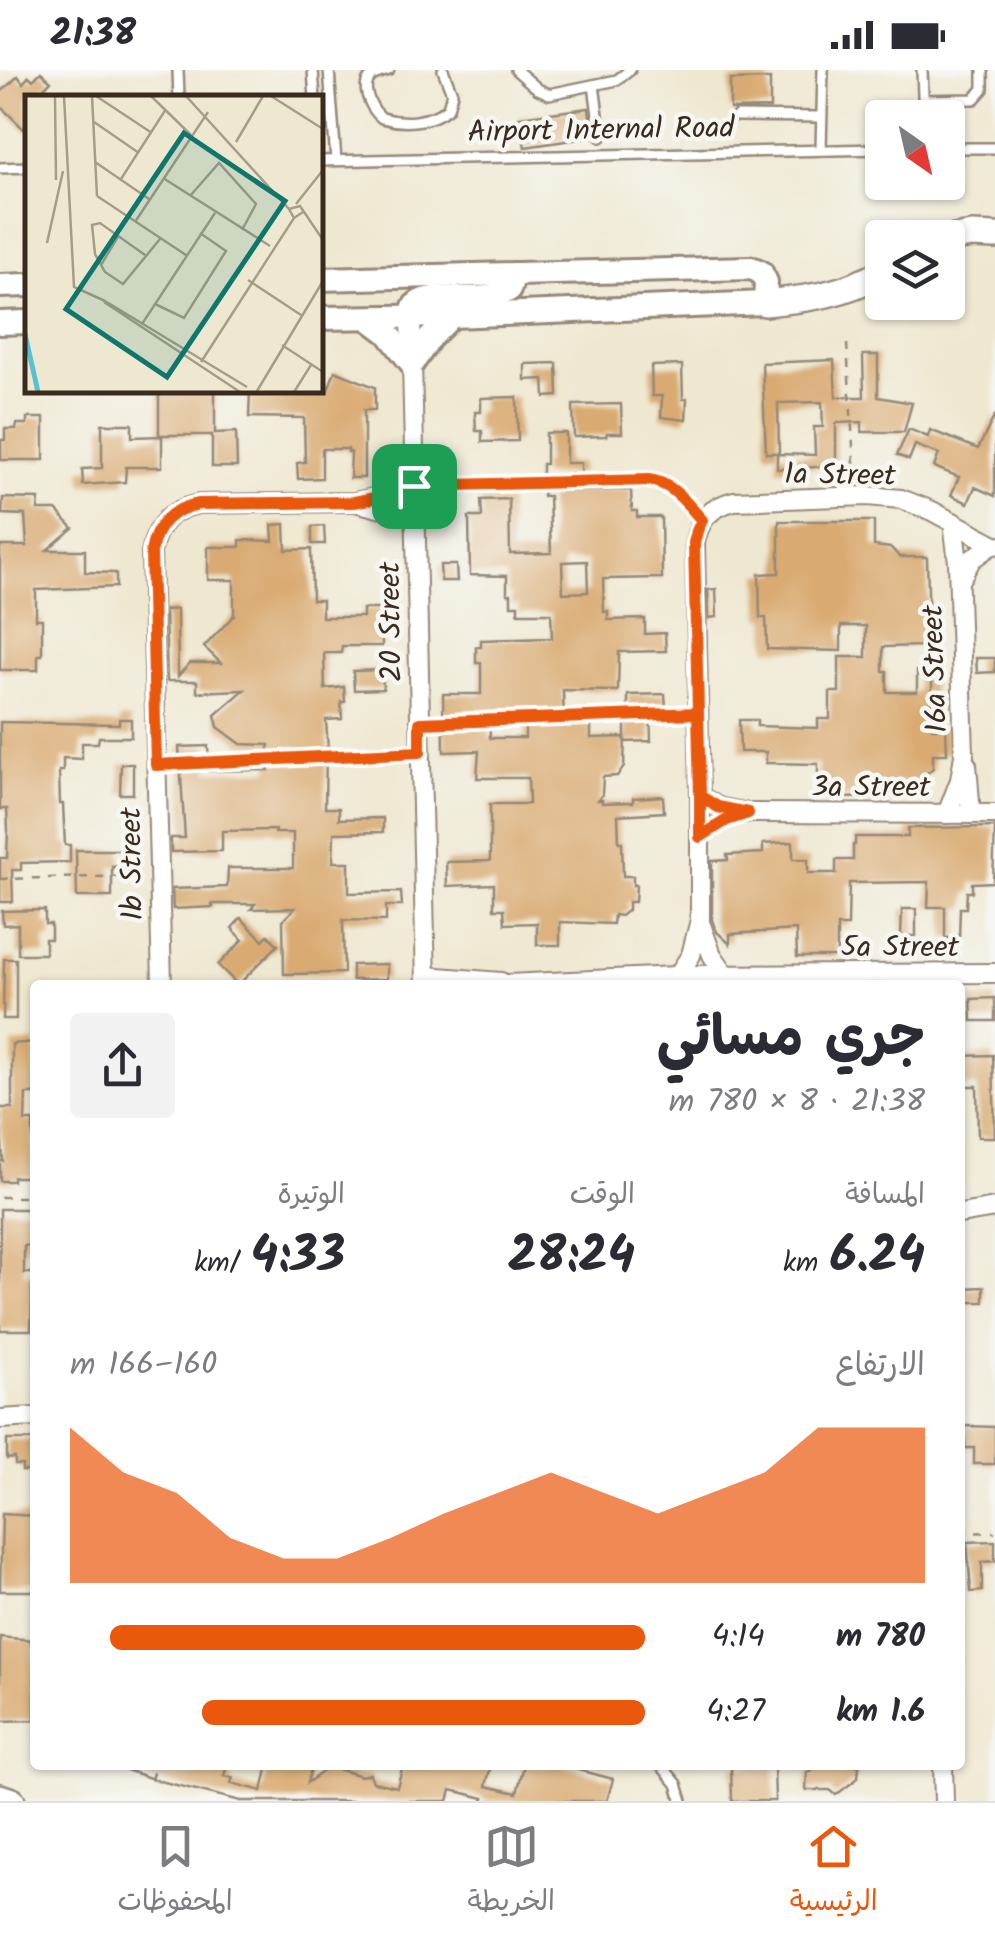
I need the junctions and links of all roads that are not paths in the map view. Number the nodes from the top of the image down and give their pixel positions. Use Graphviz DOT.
graph roads {
  1 [pos="313,70"];
  2 [pos="328,70"];
  3 [pos="389,70"];
  4 [pos="444,70"];
  5 [pos="516,70"];
  6 [pos="630,70"];
  7 [pos="822,70"];
  8 [pos="922,70"];
  9 [pos="983,70"];
  10 [pos="594,85"];
  11 [pos="315,95"];
  12 [pos="923,100"];
  13 [pos="737,116"];
  14 [pos="821,116"];
  15 [pos="601,138"];
  16 [pos="965,148"];
  17 [pos="995,148"];
  18 [pos="821,149"];
  19 [pos="865,149"];
  20 [pos="336,160"];
  21 [pos="322,161"];
  22 [pos="25,167"];
  23 [pos="0,168"];
  24 [pos="965,235"];
  25 [pos="995,236"];
  26 [pos="514,274"];
  27 [pos="322,279"];
  28 [pos="865,280"];
  29 [pos="765,303"];
  30 [pos="452,316"];
  31 [pos="411,317"];
  32 [pos="322,318"];
  33 [pos="368,318"];
  34 [pos="412,364"];
  35 [pos="415,495"];
  36 [pos="702,520"];
  37 [pos="952,522"];
  38 [pos="994,544"];
  39 [pos="958,582"];
  40 [pos="964,755"];
  41 [pos="700,796"];
  42 [pos="748,813"];
  43 [pos="947,814"];
  44 [pos="971,814"];
  45 [pos="995,814"];
  46 [pos="700,837"];
  47 [pos="700,920"];
  48 [pos="995,973"];
  49 [pos="726,974"];
  50 [pos="678,976"];
  51 [pos="926,979"];
  52 [pos="162,980"];
  53 [pos="426,980"];
  54 [pos="443,980"];
  55 [pos="485,980"];
  56 [pos="588,980"];
  57 [pos="965,1202"];
  58 [pos="995,1207"];
  59 [pos="965,1213"];
  60 [pos="30,1417"];
  61 [pos="0,1419"];
  62 [pos="665,1770"];
  63 [pos="943,1770"];
  64 [pos="0,1797"];
  65 [pos="12,1801"];
  66 [pos="682,1801"];
  67 [pos="944,1801"];
  1 -- 11 [label="lane"];
  2 -- 20 [label="lane"];
  3 -- 4 [label="lane"];
  5 -- 10 [label="lane"];
  6 -- 10 [label="lane"];
  7 -- 14 [label="lane"];
  8 -- 12 [label="lane"];
  9 -- 12 [label="lane"];
  10 -- 15 [label="lane"];
  13 -- 14 [label="lane"];
  14 -- 18 [label="lane"];
  16 -- 17 [label="lane"];
  18 -- 19 [label="lane, Airport Internal Road"];
  18 -- 20 [label="lane, Airport Internal Road"];
  20 -- 21 [label="lane, Airport Internal Road"];
  22 -- 23 [label="lane"];
  24 -- 25 [label="main road"];
  26 -- 27 [label="street"];
  26 -- 29 [label="street"];
  26 -- 31 [label="street"];
  28 -- 29 [label="main road"];
  29 -- 30 [label="street"];
  30 -- 31 [label="street"];
  30 -- 34 [label="street"];
  31 -- 33 [label="street"];
  31 -- 34 [label="street, 20 Street"];
  32 -- 33 [label="street"];
  33 -- 34 [label="street"];
  34 -- 35 [label="street, 20 Street"];
  35 -- 36 [label="lane"];
  35 -- 52 [label="street, 1b Street"];
  35 -- 53 [label="street, 20 Street"];
  36 -- 37 [label="street, 1a Street"];
  36 -- 41 [label="street"];
  37 -- 38 [label="street, 1a Street"];
  37 -- 39 [label="street, 16a Street"];
  38 -- 39 [label="street, 16a Street"];
  39 -- 40 [label="street, 16a Street"];
  40 -- 43 [label="street, 16a Street"];
  40 -- 44 [label="street, 16a Street"];
  41 -- 42 [label="street, 3a Street"];
  41 -- 46 [label="street"];
  42 -- 43 [label="street, 3a Street"];
  42 -- 46 [label="street, 3a Street"];
  43 -- 44 [label="street, 3a Street"];
  44 -- 45 [label="street, 3a Street"];
  46 -- 47 [label="street"];
  47 -- 49 [label="street"];
  47 -- 50 [label="street"];
  48 -- 51 [label="street, 5a Street"];
  49 -- 50 [label="street, 5a Street"];
  49 -- 51 [label="street, 5a Street"];
  50 -- 56 [label="street, 5a Street"];
  54 -- 55 [label="street, 5a Street"];
  57 -- 58 [label="street"];
  58 -- 59 [label="street"];
  60 -- 61 [label="street"];
  62 -- 66 [label="lane"];
  63 -- 67 [label="street"];
  64 -- 65 [label="main road"];
}
